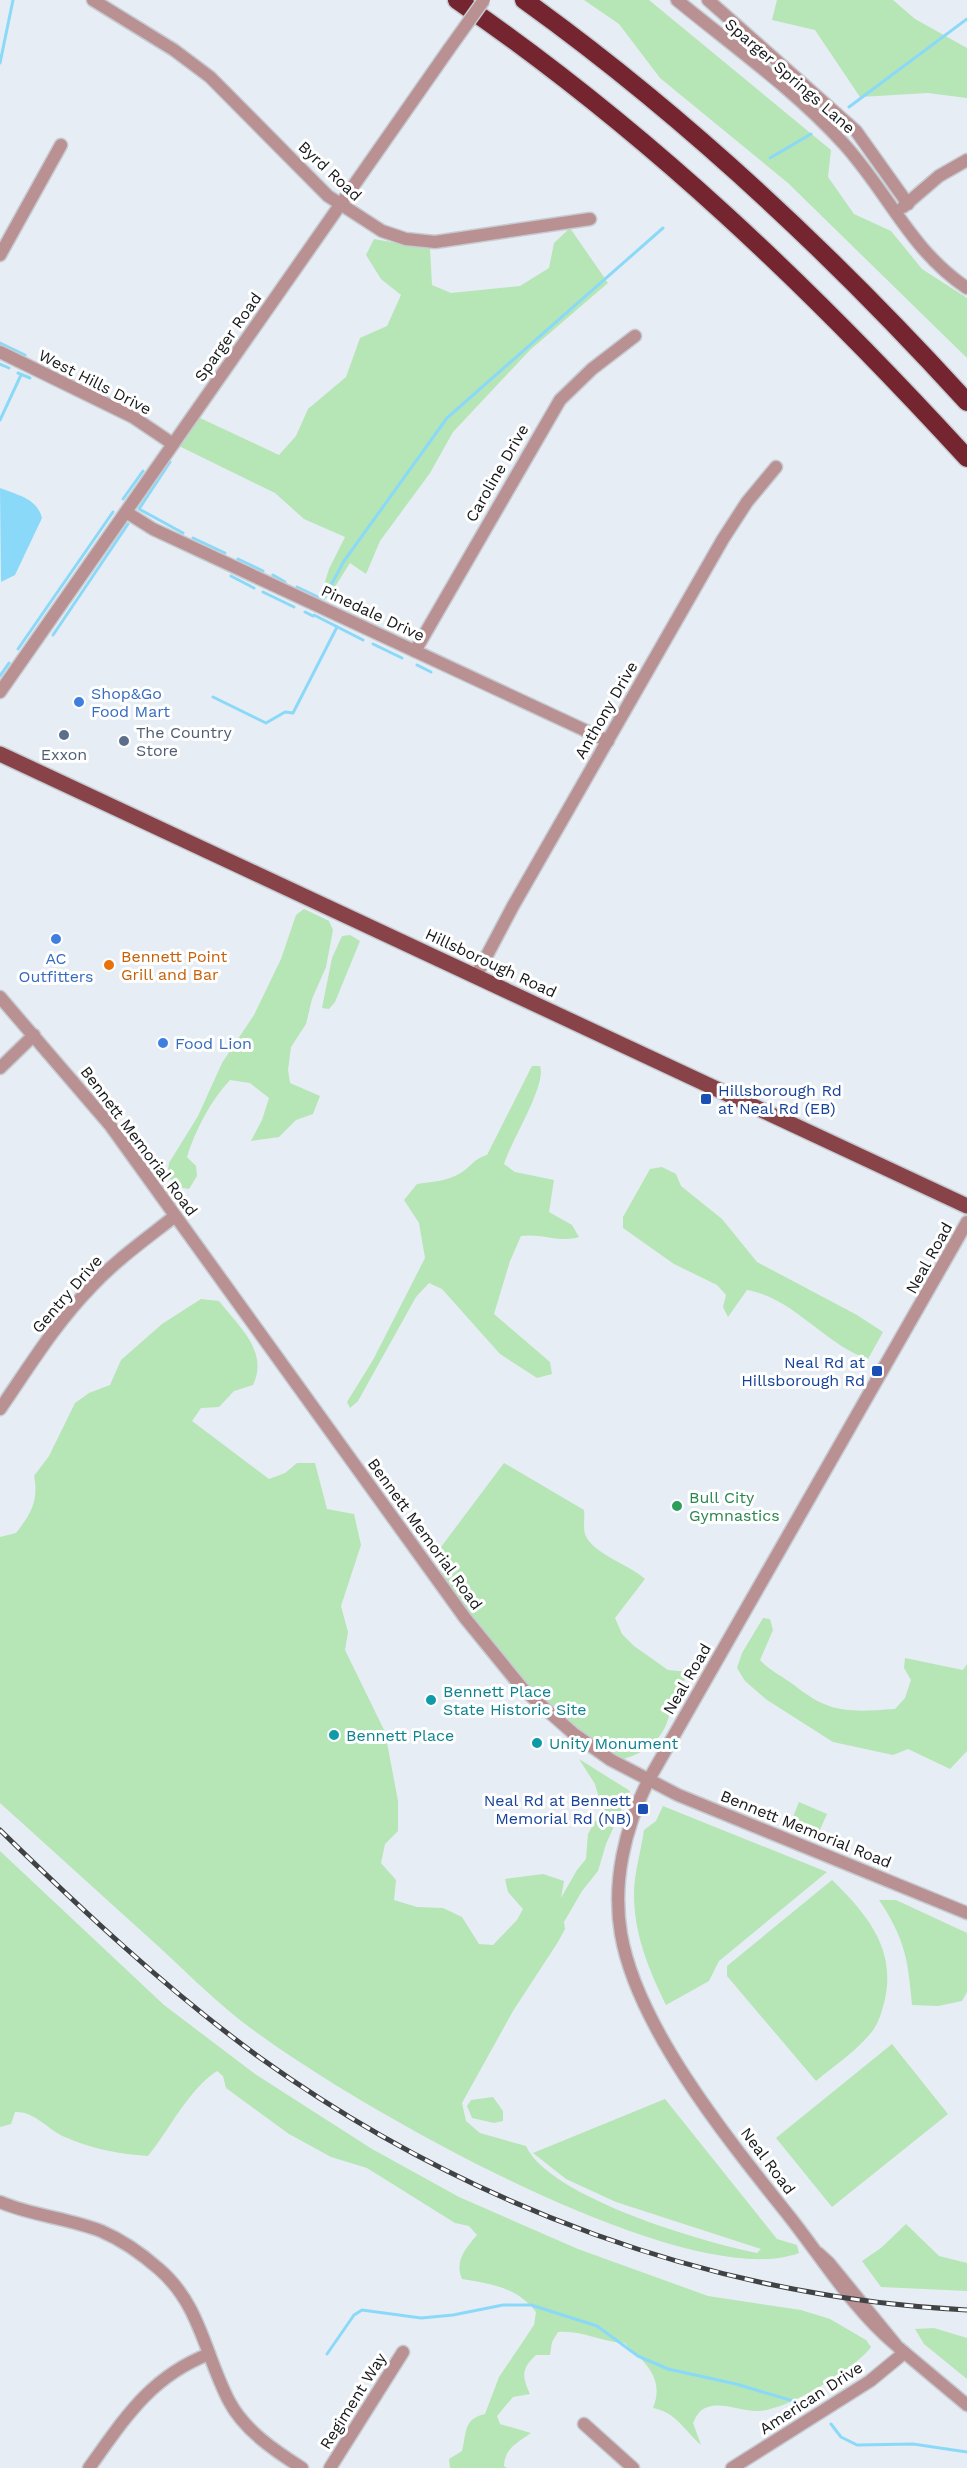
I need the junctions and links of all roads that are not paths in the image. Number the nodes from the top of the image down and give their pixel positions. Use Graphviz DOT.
graph roads {
  1 [pos="93,0"];
  2 [pos="457,0"];
  3 [pos="484,0"];
  4 [pos="524,0"];
  5 [pos="677,0"];
  6 [pos="708,0"];
  7 [pos="61,145"];
  8 [pos="967,160"];
  9 [pos="908,204"];
  10 [pos="340,206"];
  11 [pos="895,213"];
  12 [pos="590,219"];
  13 [pos="0,255"];
  14 [pos="967,288"];
  15 [pos="635,336"];
  16 [pos="0,352"];
  17 [pos="967,402"];
  18 [pos="173,444"];
  19 [pos="967,458"];
  20 [pos="776,467"];
  21 [pos="126,512"];
  22 [pos="415,651"];
  23 [pos="0,692"];
  24 [pos="608,741"];
  25 [pos="0,754"];
  26 [pos="476,976"];
  27 [pos="0,997"];
  28 [pos="34,1035"];
  29 [pos="0,1068"];
  30 [pos="967,1206"];
  31 [pos="175,1216"];
  32 [pos="967,1222"];
  33 [pos="0,1409"];
  34 [pos="648,1781"];
  35 [pos="967,1913"];
  36 [pos="0,2202"];
  37 [pos="900,2349"];
  38 [pos="403,2352"];
  39 [pos="209,2354"];
  40 [pos="967,2405"];
  41 [pos="584,2424"];
  42 [pos="89,2468"];
  43 [pos="302,2468"];
  44 [pos="330,2468"];
  45 [pos="633,2468"];
  46 [pos="732,2468"];
  1 -- 10 [label="street, Byrd Road"];
  2 -- 19 [label="highway"];
  3 -- 10 [label="street, Sparger Road, bridge"];
  4 -- 17 [label="highway"];
  5 -- 11 [label="street, Sparger Springs Lane"];
  6 -- 9 [label="street, Sparger Springs Lane"];
  7 -- 13 [label="street"];
  8 -- 9 [label="street"];
  9 -- 11 [label="street"];
  10 -- 12 [label="street, Byrd Road"];
  10 -- 18 [label="street, Sparger Road"];
  11 -- 14 [label="street, Sparger Springs Lane"];
  15 -- 22 [label="street, Caroline Drive"];
  16 -- 18 [label="street, West Hills Drive"];
  18 -- 21 [label="street, Sparger Road"];
  20 -- 24 [label="street, Anthony Drive"];
  21 -- 22 [label="street, Pinedale Drive"];
  21 -- 23 [label="street, Sparger Road"];
  22 -- 24 [label="street, Pinedale Drive"];
  24 -- 26 [label="street, Anthony Drive"];
  25 -- 26 [label="main road, Hillsborough Road"];
  26 -- 30 [label="main road, Hillsborough Road"];
  27 -- 28 [label="street, Bennett Memorial Road"];
  28 -- 29 [label="street"];
  28 -- 31 [label="street, Bennett Memorial Road"];
  31 -- 33 [label="street, Gentry Drive"];
  31 -- 34 [label="street, Bennett Memorial Road"];
  32 -- 34 [label="street, Neal Road"];
  34 -- 35 [label="street, Bennett Memorial Road"];
  34 -- 37 [label="street, Neal Road"];
  36 -- 39 [label="street"];
  37 -- 40 [label="street, Neal Road"];
  37 -- 46 [label="street, American Drive"];
  38 -- 44 [label="street, Regiment Way"];
  39 -- 42 [label="street"];
  39 -- 43 [label="street"];
  41 -- 45 [label="street"];
}
